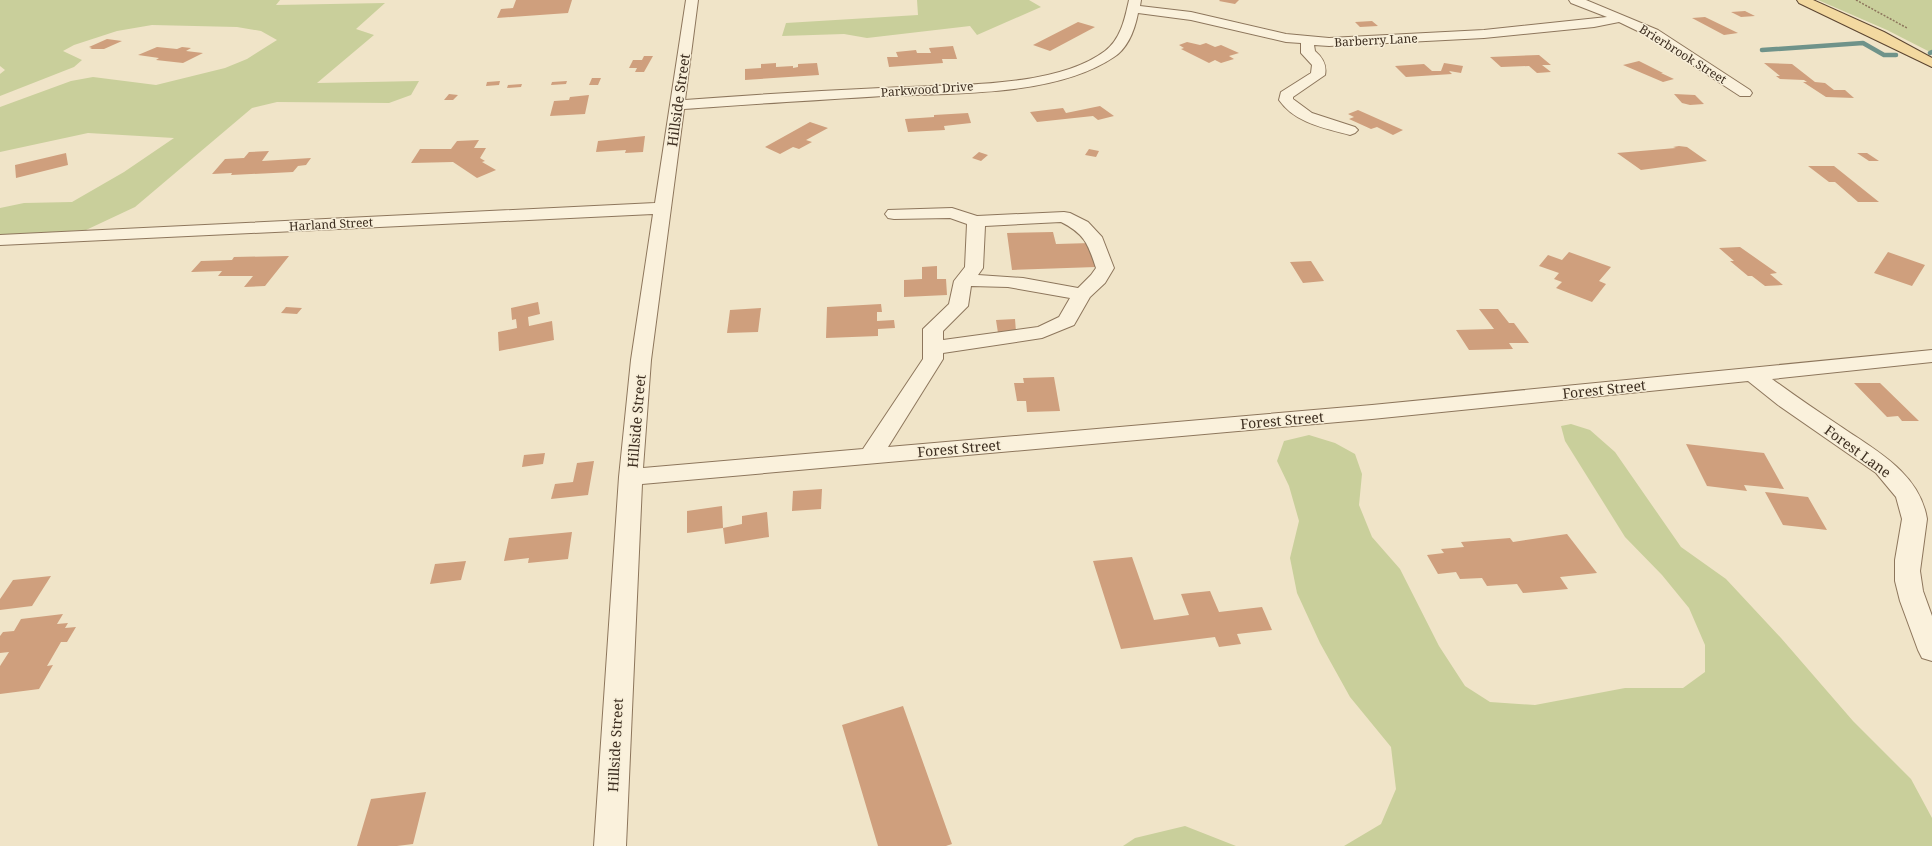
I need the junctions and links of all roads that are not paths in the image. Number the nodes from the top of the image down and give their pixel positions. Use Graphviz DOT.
graph roads {
  1 [pos="692,0"];
  2 [pos="1575,0"];
  3 [pos="1802,0"];
  4 [pos="1134,5"];
  5 [pos="1621,18"];
  6 [pos="1307,41"];
  7 [pos="1932,63"];
  8 [pos="1745,94"];
  9 [pos="678,105"];
  10 [pos="1350,130"];
  11 [pos="662,208"];
  12 [pos="894,214"];
  13 [pos="976,221"];
  14 [pos="0,240"];
  15 [pos="963,280"];
  16 [pos="1082,294"];
  17 [pos="933,348"];
  18 [pos="1932,356"];
  19 [pos="1753,374"];
  20 [pos="870,456"];
  21 [pos="631,477"];
  22 [pos="1932,650"];
  23 [pos="610,846"];
  1 -- 9 [label="street, Hillside Street"];
  2 -- 5 [label="street, Brierbrook Street"];
  3 -- 7 [label="main road"];
  4 -- 6 [label="street, Barberry Lane"];
  4 -- 9 [label="street, Parkwood Drive"];
  5 -- 6 [label="street, Barberry Lane"];
  5 -- 8 [label="street, Brierbrook Street"];
  6 -- 10 [label="street"];
  9 -- 11 [label="street, Hillside Street"];
  11 -- 14 [label="street, Harland Street"];
  11 -- 21 [label="street, Hillside Street"];
  12 -- 13 [label="street"];
  13 -- 15 [label="street"];
  13 -- 16 [label="street"];
  15 -- 16 [label="street"];
  15 -- 17 [label="street"];
  16 -- 17 [label="street"];
  17 -- 20 [label="street"];
  18 -- 19 [label="street, Forest Street"];
  19 -- 20 [label="street, Forest Street"];
  19 -- 22 [label="street, Forest Lane"];
  20 -- 21 [label="street, Forest Street"];
  21 -- 23 [label="street, Hillside Street"];
}
